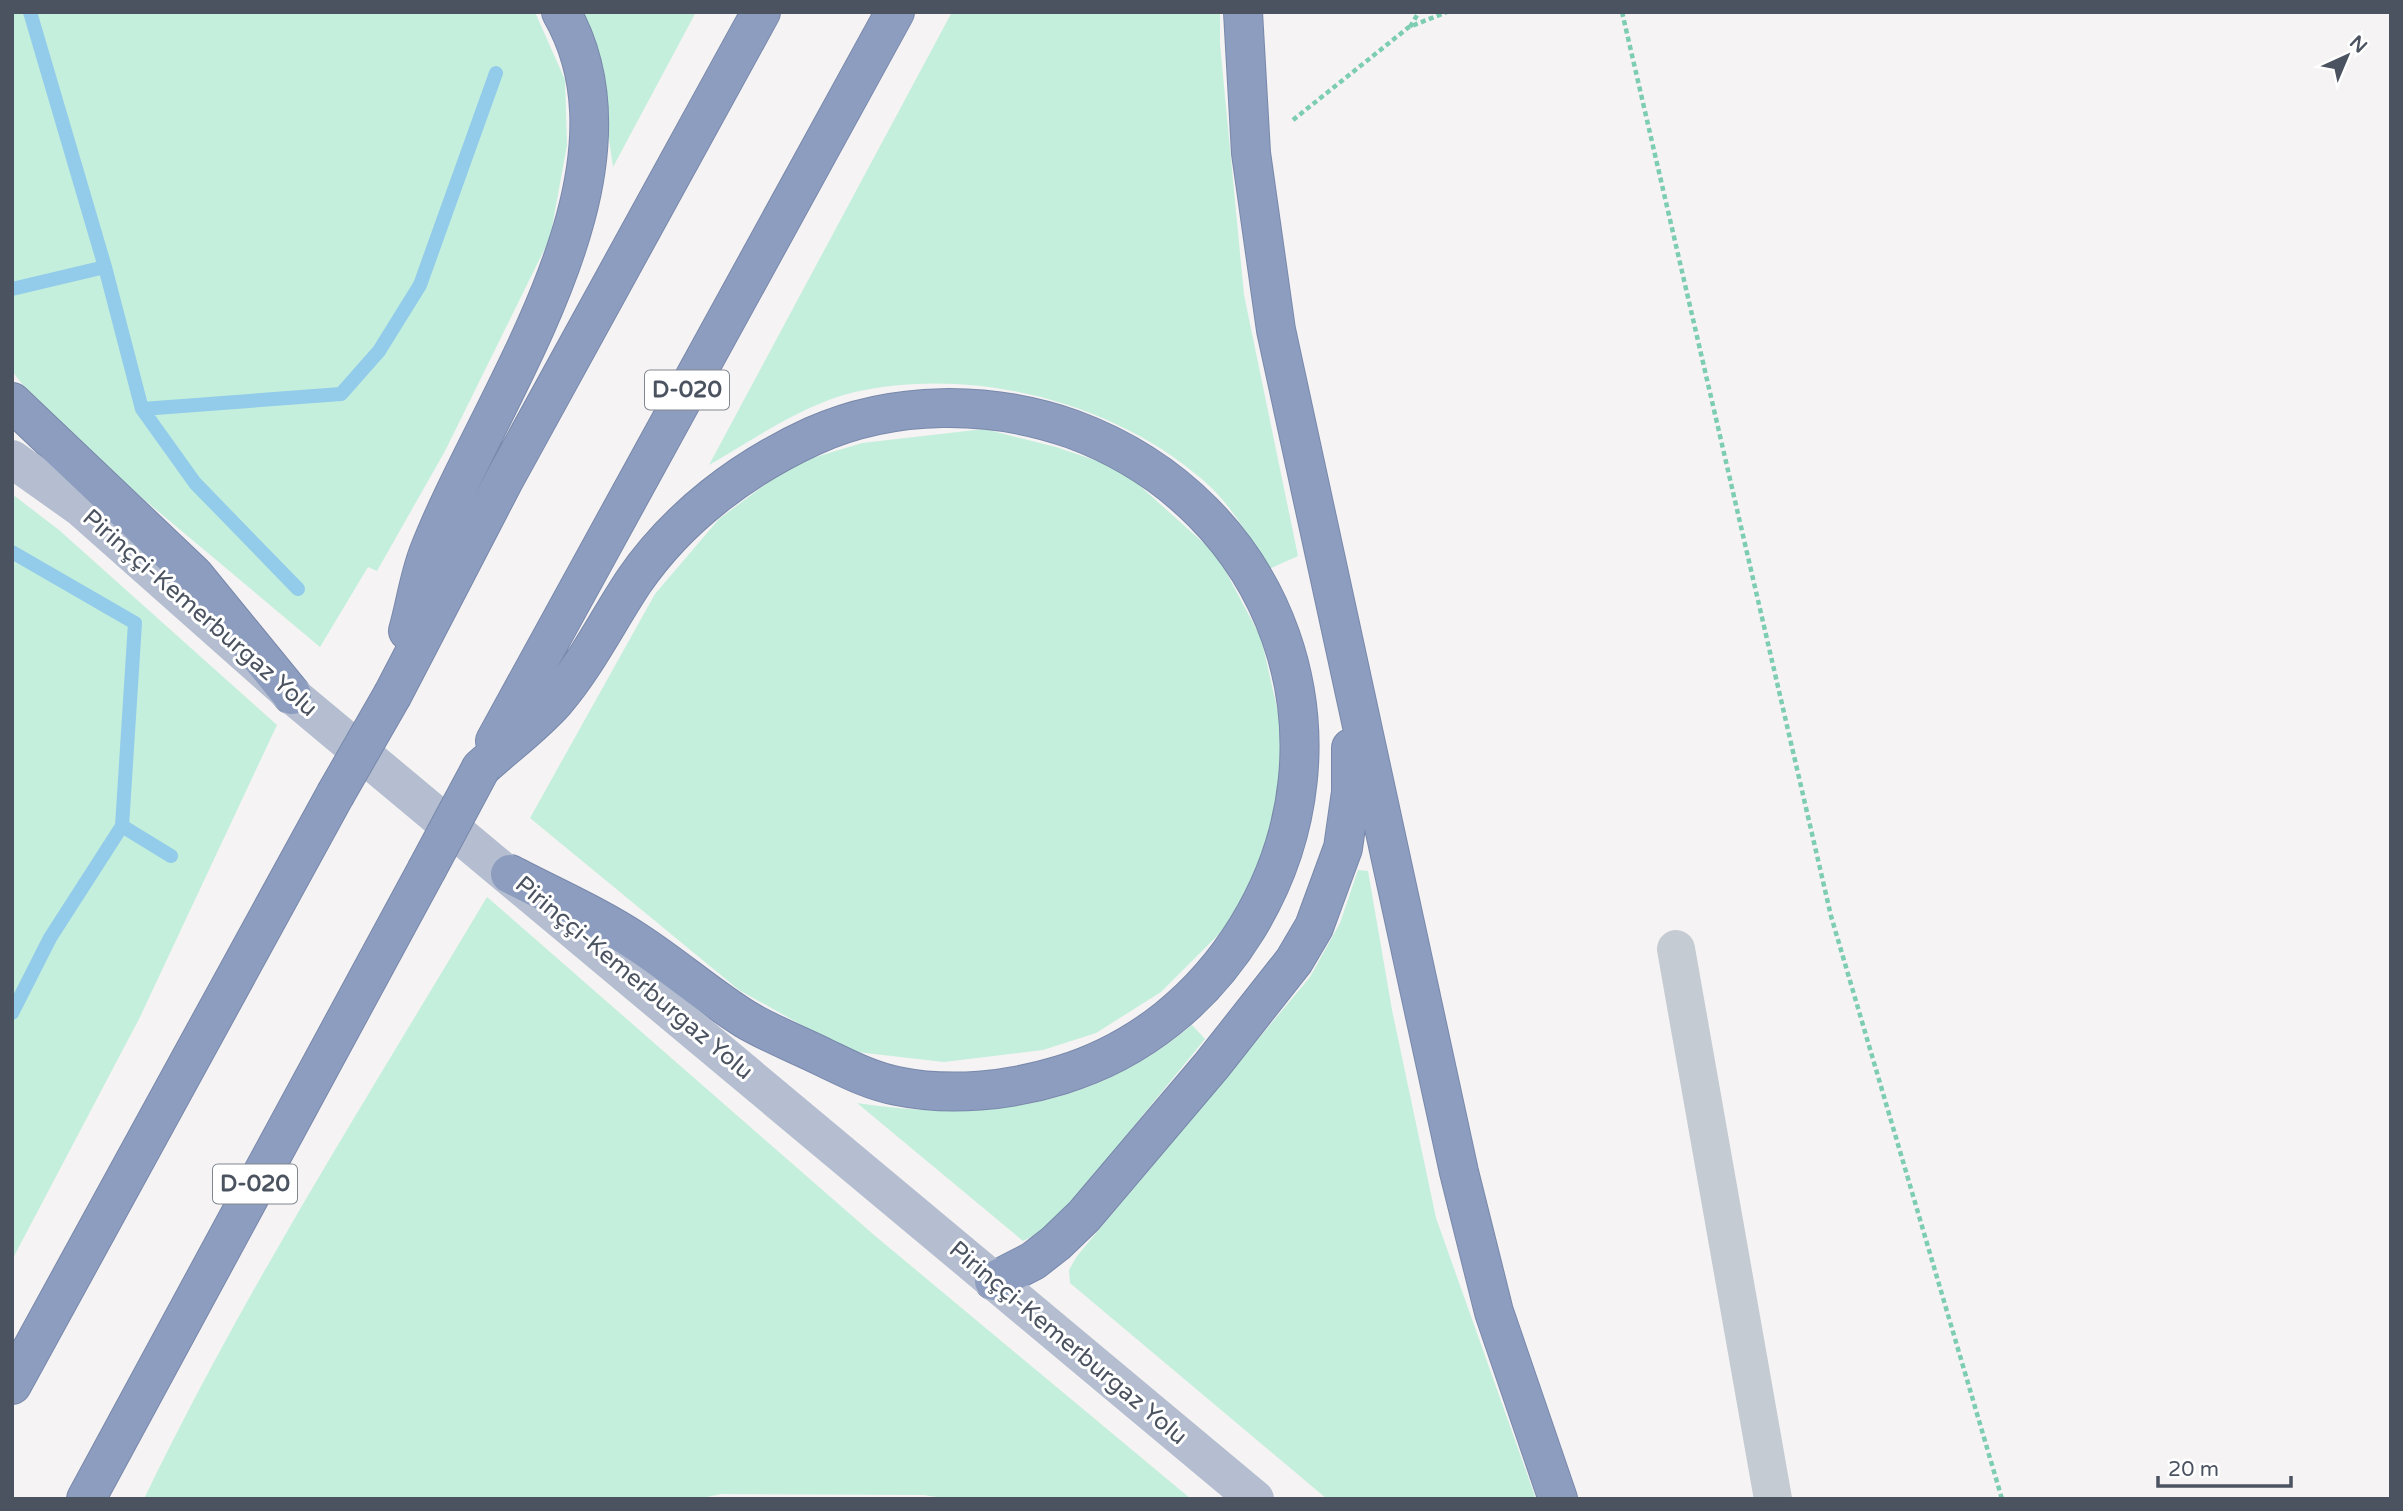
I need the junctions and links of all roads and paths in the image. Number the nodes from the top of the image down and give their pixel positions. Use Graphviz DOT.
graph roads {
  1 [pos="561,12"];
  2 [pos="761,12"];
  3 [pos="895,12"];
  4 [pos="1243,12"];
  5 [pos="1419,12"];
  6 [pos="1447,12"];
  7 [pos="1622,12"];
  8 [pos="1409,27"];
  9 [pos="1251,153"];
  10 [pos="12,402"];
  11 [pos="12,459"];
  12 [pos="1344,652"];
  13 [pos="393,694"];
  14 [pos="292,695"];
  15 [pos="481,768"];
  16 [pos="510,874"];
  17 [pos="1676,949"];
  18 [pos="994,1281"];
  19 [pos="12,1385"];
  20 [pos="86,1499"];
  21 [pos="1255,1499"];
  22 [pos="1558,1499"];
  23 [pos="1773,1499"];
  24 [pos="2002,1499"];
  1 -- 13 [label="highway"];
  2 -- 13 [label="highway"];
  3 -- 15 [label="highway, D-020"];
  4 -- 9 [label="highway"];
  5 -- 8 [label="path"];
  6 -- 8 [label="path"];
  7 -- 24 [label="path"];
  8 -- 9 [label="path"];
  9 -- 12 [label="highway"];
  10 -- 14 [label="highway"];
  11 -- 14 [label="main road, Pirinççi-Kemerburgaz Yolu"];
  12 -- 18 [label="highway"];
  12 -- 22 [label="highway"];
  13 -- 19 [label="highway, bridge"];
  14 -- 16 [label="main road, Pirinççi-Kemerburgaz Yolu"];
  15 -- 16 [label="highway"];
  15 -- 20 [label="highway, D-020, bridge"];
  16 -- 18 [label="main road, Pirinççi-Kemerburgaz Yolu"];
  17 -- 23 [label="lane"];
  18 -- 21 [label="main road, Pirinççi-Kemerburgaz Yolu"];
}
